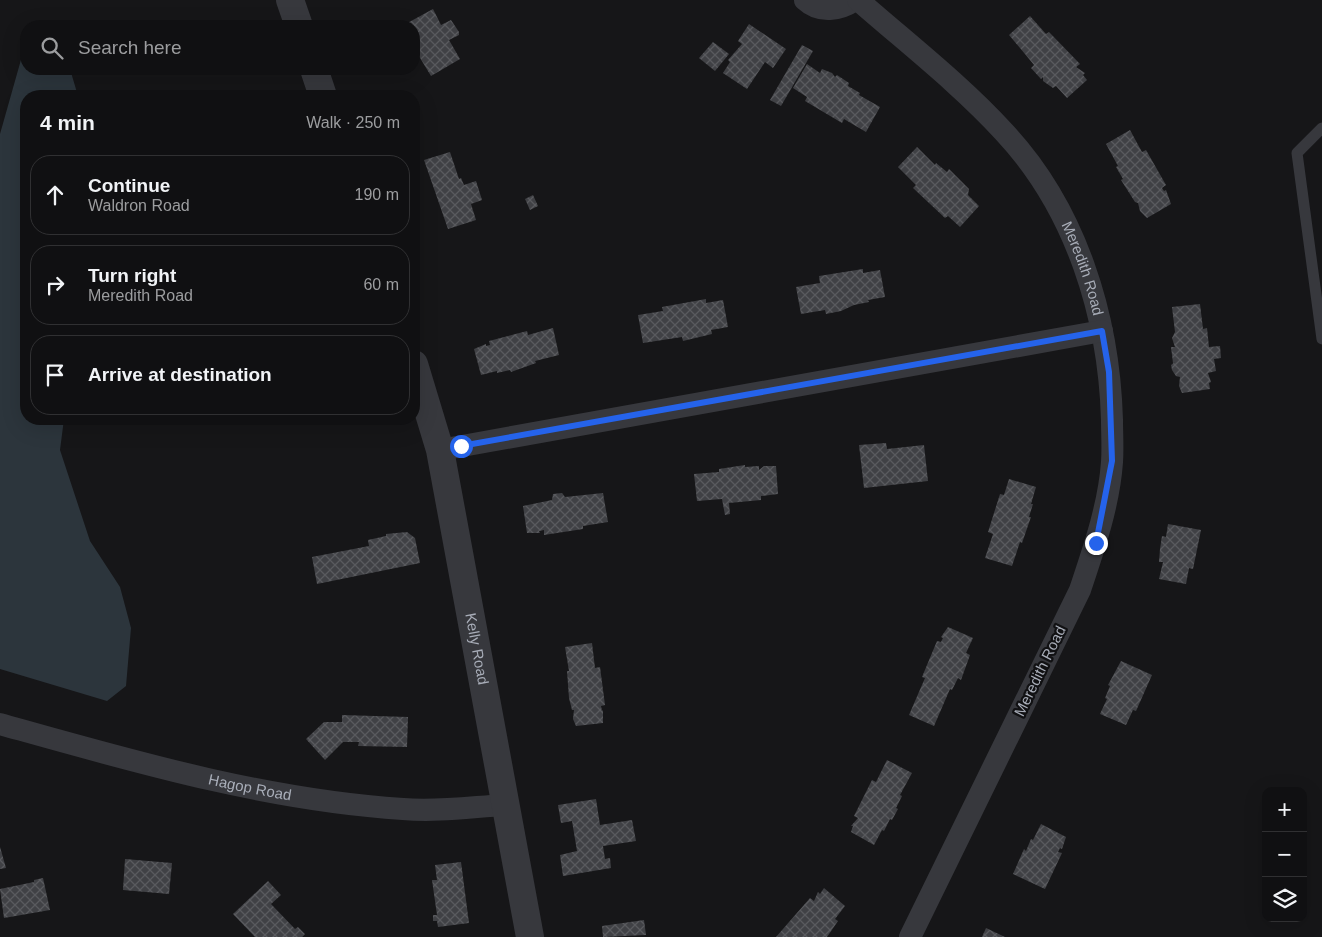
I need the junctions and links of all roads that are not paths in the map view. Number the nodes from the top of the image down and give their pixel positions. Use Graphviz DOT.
graph roads {
  1 [pos="290,0"];
  2 [pos="805,0"];
  3 [pos="857,0"];
  4 [pos="297,20"];
  5 [pos="316,75"];
  6 [pos="321,90"];
  7 [pos="1322,128"];
  8 [pos="1102,331"];
  9 [pos="1322,340"];
  10 [pos="420,384"];
  11 [pos="440,450"];
  12 [pos="0,724"];
  13 [pos="505,805"];
  14 [pos="530,937"];
  15 [pos="910,937"];
  1 -- 4 [label="street"];
  2 -- 3 [label="street, Meredith Road"];
  3 -- 8 [label="street, Meredith Road"];
  5 -- 6 [label="street"];
  7 -- 9 [label="lane"];
  8 -- 11 [label="street"];
  8 -- 15 [label="street, Meredith Road"];
  10 -- 11 [label="street, Kelly Road"];
  11 -- 13 [label="street, Kelly Road"];
  12 -- 13 [label="street, Hagop Road"];
  13 -- 14 [label="street, Kelly Road"];
}
